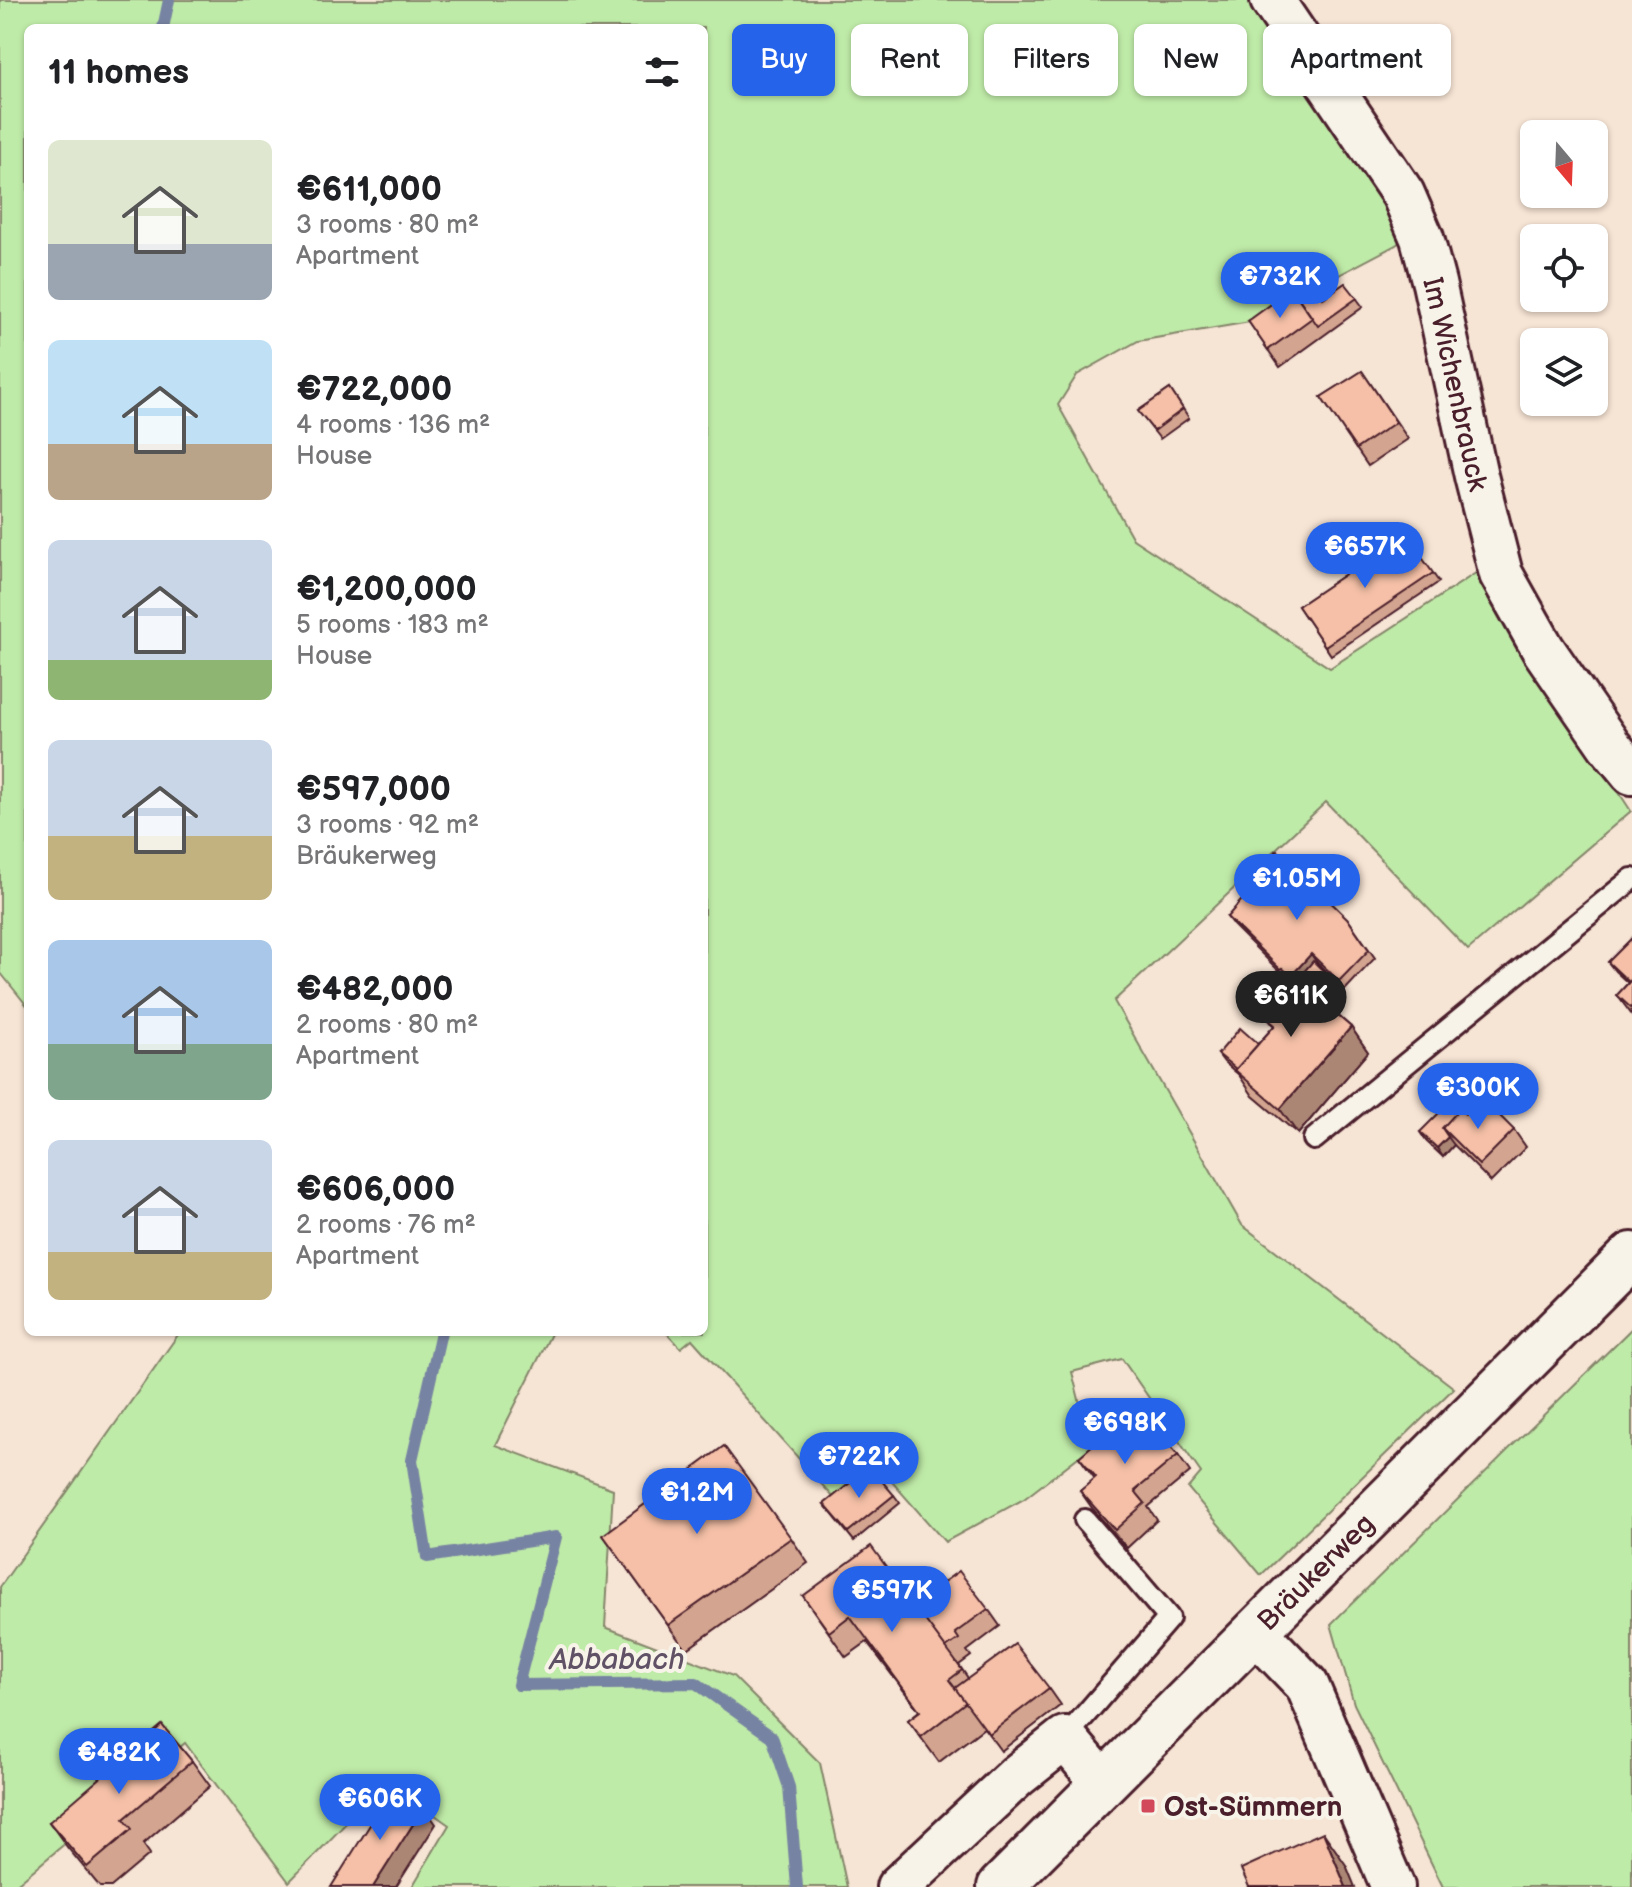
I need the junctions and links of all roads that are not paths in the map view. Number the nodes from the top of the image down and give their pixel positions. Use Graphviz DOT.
graph roads {
  1 [pos="1272,0"];
  2 [pos="1632,773"];
  3 [pos="1632,879"];
  4 [pos="1314,1139"];
  5 [pos="1632,1255"];
  6 [pos="1085,1520"];
  7 [pos="1255,1631"];
  8 [pos="1065,1738"];
  9 [pos="1103,1783"];
  10 [pos="898,1887"];
  11 [pos="1000,1887"];
  12 [pos="1393,1887"];
  1 -- 2 [label="street, Im Wichenbrauck"];
  3 -- 4 [label="lane"];
  5 -- 7 [label="main road, Bräukerweg"];
  6 -- 8 [label="lane"];
  7 -- 9 [label="main road, Bräukerweg"];
  7 -- 12 [label="street"];
  8 -- 9 [label="street"];
  8 -- 10 [label="street"];
  9 -- 11 [label="main road, Bräukerweg"];
}
